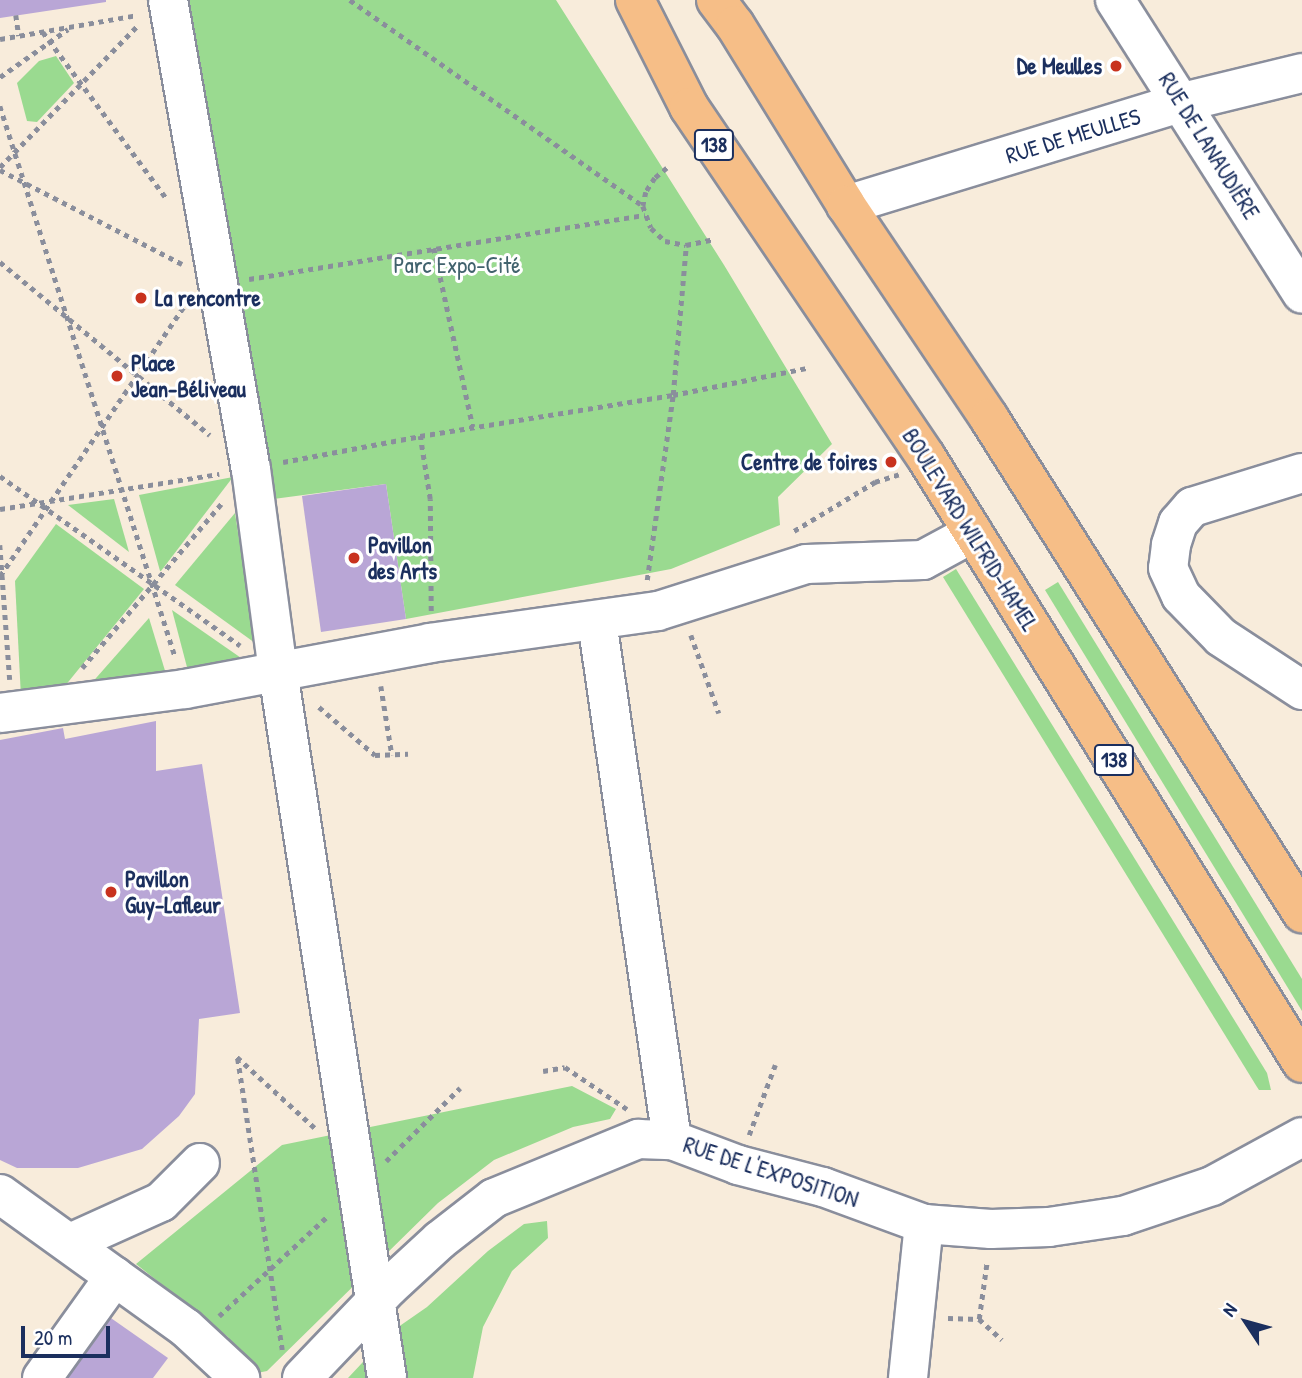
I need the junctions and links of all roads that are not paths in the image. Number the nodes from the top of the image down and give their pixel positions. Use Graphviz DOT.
graph roads {
  1 [pos="635,0"];
  2 [pos="716,0"];
  3 [pos="1115,0"];
  4 [pos="162,7"];
  5 [pos="1302,73"];
  6 [pos="1182,102"];
  7 [pos="846,205"];
  8 [pos="1302,293"];
  9 [pos="1302,473"];
  10 [pos="974,533"];
  11 [pos="597,621"];
  12 [pos="278,672"];
  13 [pos="1302,690"];
  14 [pos="6,712"];
  15 [pos="1302,913"];
  16 [pos="1302,1063"];
  17 [pos="1302,1137"];
  18 [pos="672,1140"];
  19 [pos="200,1163"];
  20 [pos="0,1194"];
  21 [pos="924,1224"];
  22 [pos="70,1243"];
  23 [pos="116,1276"];
  24 [pos="376,1300"];
  25 [pos="292,1364"];
  26 [pos="42,1378"];
  27 [pos="240,1378"];
  28 [pos="387,1378"];
  29 [pos="908,1378"];
  1 -- 10 [label="main road, BOULEVARD WILFRID-HAMEL / 138"];
  2 -- 7 [label="main road"];
  3 -- 6 [label="street, RUE DE LANAUDIÈRE"];
  4 -- 12 [label="street"];
  5 -- 6 [label="street, RUE DE MEULLES"];
  6 -- 7 [label="street, RUE DE MEULLES"];
  6 -- 8 [label="street, RUE DE LANAUDIÈRE"];
  7 -- 15 [label="main road"];
  9 -- 13 [label="street"];
  10 -- 11 [label="street"];
  10 -- 16 [label="main road, BOULEVARD WILFRID-HAMEL / 138"];
  11 -- 12 [label="street"];
  11 -- 18 [label="street"];
  12 -- 14 [label="street"];
  12 -- 24 [label="street"];
  17 -- 21 [label="street, RUE DE L'EXPOSITION"];
  18 -- 21 [label="street, RUE DE L'EXPOSITION"];
  18 -- 24 [label="street, RUE DE L'EXPOSITION"];
  19 -- 22 [label="street"];
  20 -- 22 [label="street"];
  21 -- 29 [label="street"];
  22 -- 23 [label="street"];
  23 -- 26 [label="street"];
  23 -- 27 [label="street"];
  24 -- 25 [label="street, RUE DE L'EXPOSITION"];
  24 -- 28 [label="street"];
}
